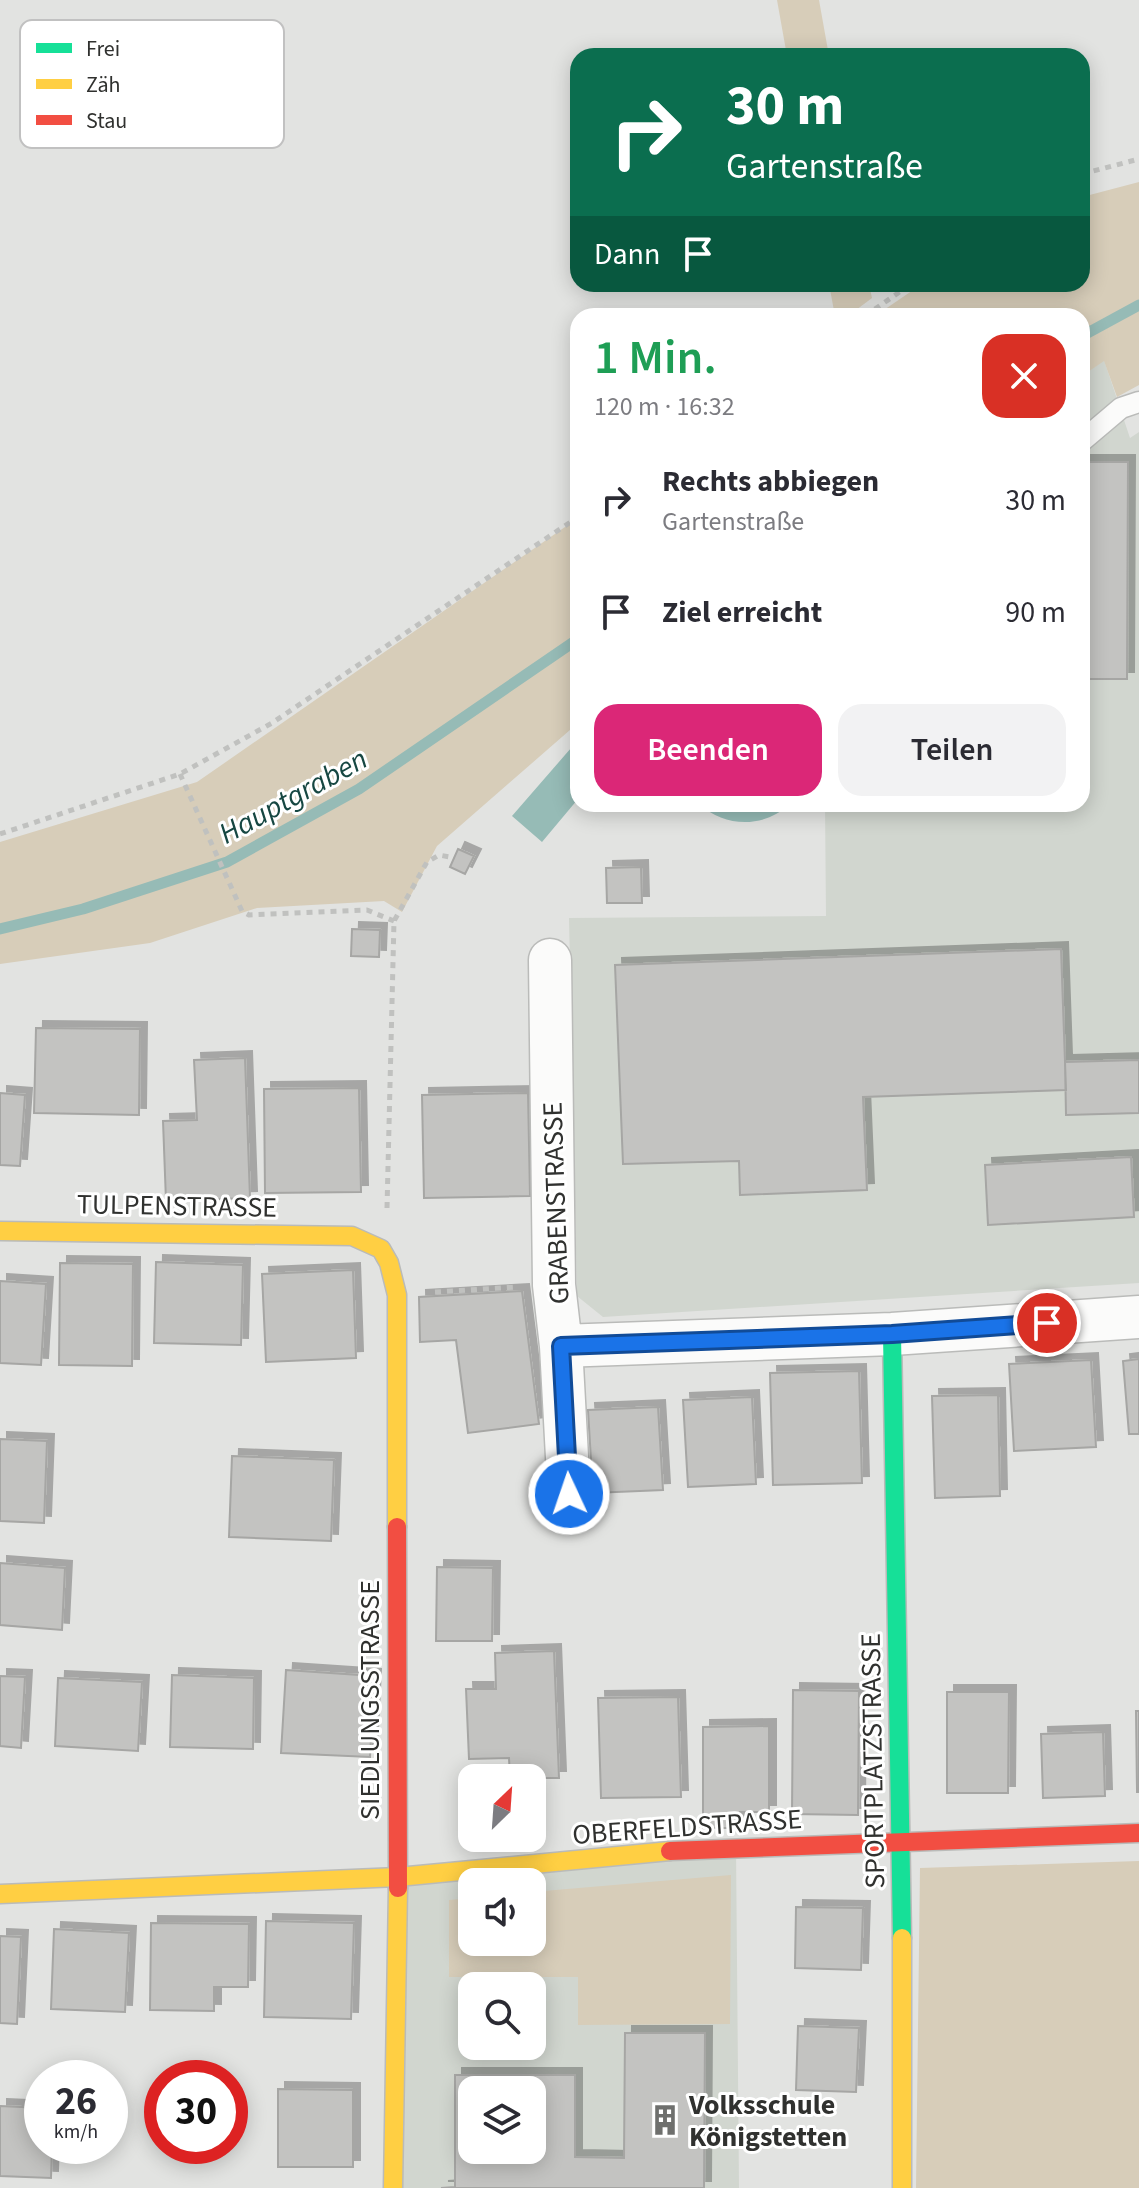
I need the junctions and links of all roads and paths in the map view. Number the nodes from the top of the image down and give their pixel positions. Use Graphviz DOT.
graph roads {
  1 [pos="1139,159"];
  2 [pos="1090,172"];
  3 [pos="900,292"];
  4 [pos="876,308"];
  5 [pos="1139,402"];
  6 [pos="1090,434"];
  7 [pos="570,522"];
  8 [pos="180,774"];
  9 [pos="0,834"];
  10 [pos="450,857"];
  11 [pos="394,921"];
  12 [pos="550,960"];
  13 [pos="0,1231"];
  14 [pos="386,1253"];
  15 [pos="554,1285"];
  16 [pos="397,1295"];
  17 [pos="1139,1317"];
  18 [pos="892,1334"];
  19 [pos="561,1346"];
  20 [pos="569,1494"];
  21 [pos="1139,1833"];
  22 [pos="902,1842"];
  23 [pos="398,1877"];
  24 [pos="0,1894"];
  25 [pos="393,2188"];
  26 [pos="902,2188"];
  1 -- 2 [label="path"];
  3 -- 4 [label="path"];
  5 -- 6 [label="lane"];
  7 -- 8 [label="path"];
  8 -- 9 [label="path"];
  8 -- 11 [label="path"];
  10 -- 11 [label="path"];
  11 -- 14 [label="path"];
  12 -- 15 [label="street, GRABENSTRASSE"];
  13 -- 14 [label="street, TULPENSTRASSE"];
  14 -- 16 [label="street, SIEDLUNGSSTRASSE"];
  15 -- 16 [label="path"];
  15 -- 19 [label="street, GRABENSTRASSE"];
  16 -- 23 [label="street, SIEDLUNGSSTRASSE"];
  17 -- 18 [label="street"];
  18 -- 19 [label="street"];
  18 -- 22 [label="street, SPORTPLATZSTRASSE"];
  19 -- 20 [label="street, GRABENSTRASSE"];
  21 -- 22 [label="street, OBERFELDSTRASSE"];
  22 -- 23 [label="street, OBERFELDSTRASSE"];
  22 -- 26 [label="street, SPORTPLATZSTRASSE"];
  23 -- 24 [label="street, OBERFELDSTRASSE"];
  23 -- 25 [label="street, SIEDLUNGSSTRASSE"];
}
